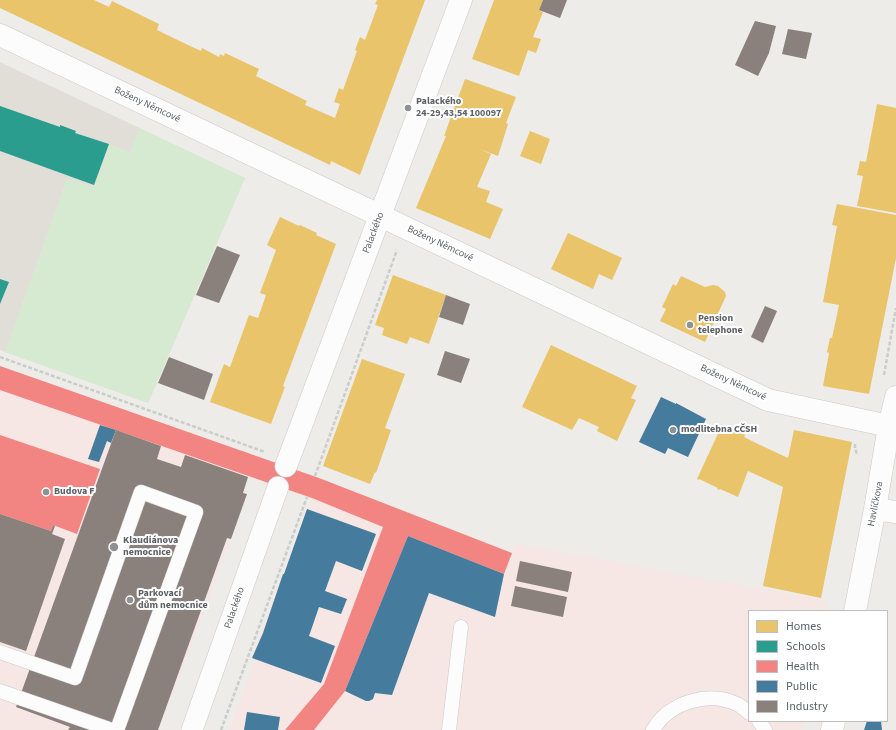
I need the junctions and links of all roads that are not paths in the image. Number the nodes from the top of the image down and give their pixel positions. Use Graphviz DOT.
graph roads {
  1 [pos="461,0"];
  2 [pos="0,35"];
  3 [pos="381,216"];
  4 [pos="896,397"];
  5 [pos="889,426"];
  6 [pos="278,460"];
  7 [pos="278,487"];
  8 [pos="886,510"];
  9 [pos="855,610"];
  10 [pos="461,627"];
  11 [pos="0,652"];
  12 [pos="0,691"];
  13 [pos="748,712"];
  14 [pos="112,730"];
  15 [pos="117,730"];
  16 [pos="192,730"];
  17 [pos="449,730"];
  18 [pos="653,730"];
  1 -- 3 [label="street, Palackého"];
  2 -- 3 [label="street, Boženy Němcové"];
  3 -- 5 [label="street, Boženy Němcové"];
  3 -- 6 [label="street, Palackého"];
  4 -- 5 [label="street, Havlíčkova"];
  5 -- 8 [label="street, Havlíčkova"];
  7 -- 16 [label="street, Palackého"];
  8 -- 9 [label="street, Havlíčkova"];
  10 -- 17 [label="lane"];
  11 -- 15 [label="lane"];
  12 -- 14 [label="lane"];
  13 -- 18 [label="lane"];
}
